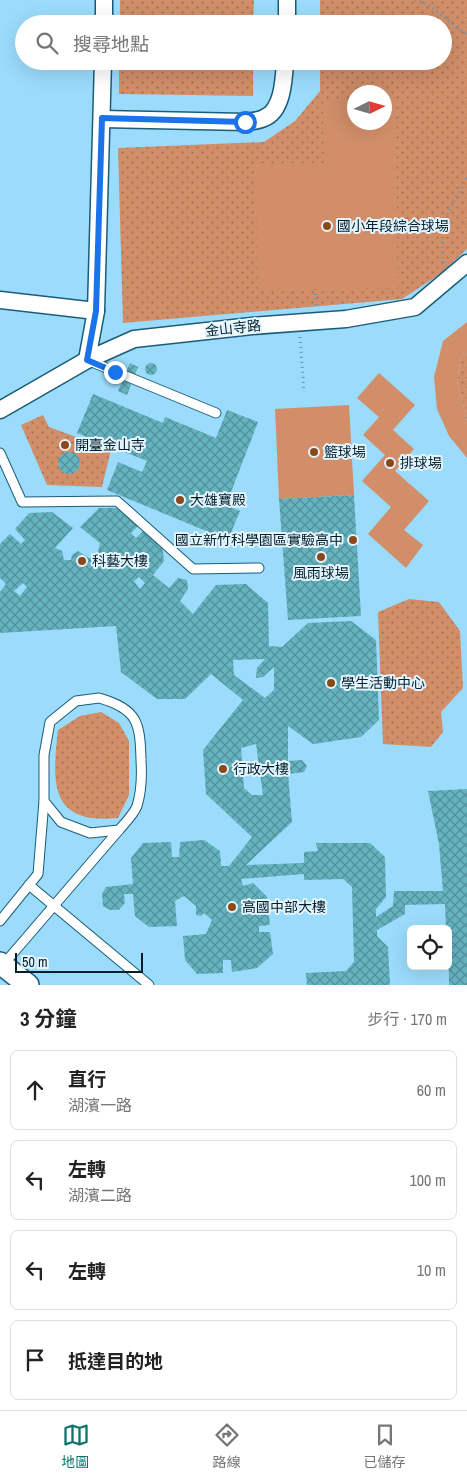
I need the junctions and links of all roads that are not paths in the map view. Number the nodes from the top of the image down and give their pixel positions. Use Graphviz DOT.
graph roads {
  1 [pos="104,0"];
  2 [pos="287,0"];
  3 [pos="104,15"];
  4 [pos="287,15"];
  5 [pos="103,70"];
  6 [pos="285,70"];
  7 [pos="102,118"];
  8 [pos="467,263"];
  9 [pos="0,300"];
  10 [pos="96,311"];
  11 [pos="87,360"];
  12 [pos="0,410"];
  13 [pos="216,413"];
  14 [pos="0,454"];
  15 [pos="259,568"];
  16 [pos="44,801"];
  17 [pos="119,830"];
  18 [pos="29,885"];
  19 [pos="53,907"];
  20 [pos="0,921"];
  21 [pos="1,965"];
  22 [pos="28,985"];
  23 [pos="149,985"];
  1 -- 3 [label="street"];
  2 -- 4 [label="street"];
  5 -- 7 [label="street"];
  6 -- 7 [label="street"];
  7 -- 10 [label="street"];
  8 -- 11 [label="street, 金山寺路"];
  9 -- 10 [label="street"];
  10 -- 11 [label="street"];
  11 -- 12 [label="street, 金山寺路"];
  11 -- 13 [label="lane"];
  14 -- 15 [label="lane"];
  16 -- 17 [label="lane"];
  16 -- 17 [label="lane"];
  16 -- 18 [label="lane"];
  17 -- 19 [label="lane"];
  18 -- 19 [label="lane"];
  18 -- 20 [label="lane"];
  19 -- 21 [label="lane"];
  19 -- 23 [label="lane"];
  21 -- 22 [label="street"];
}
